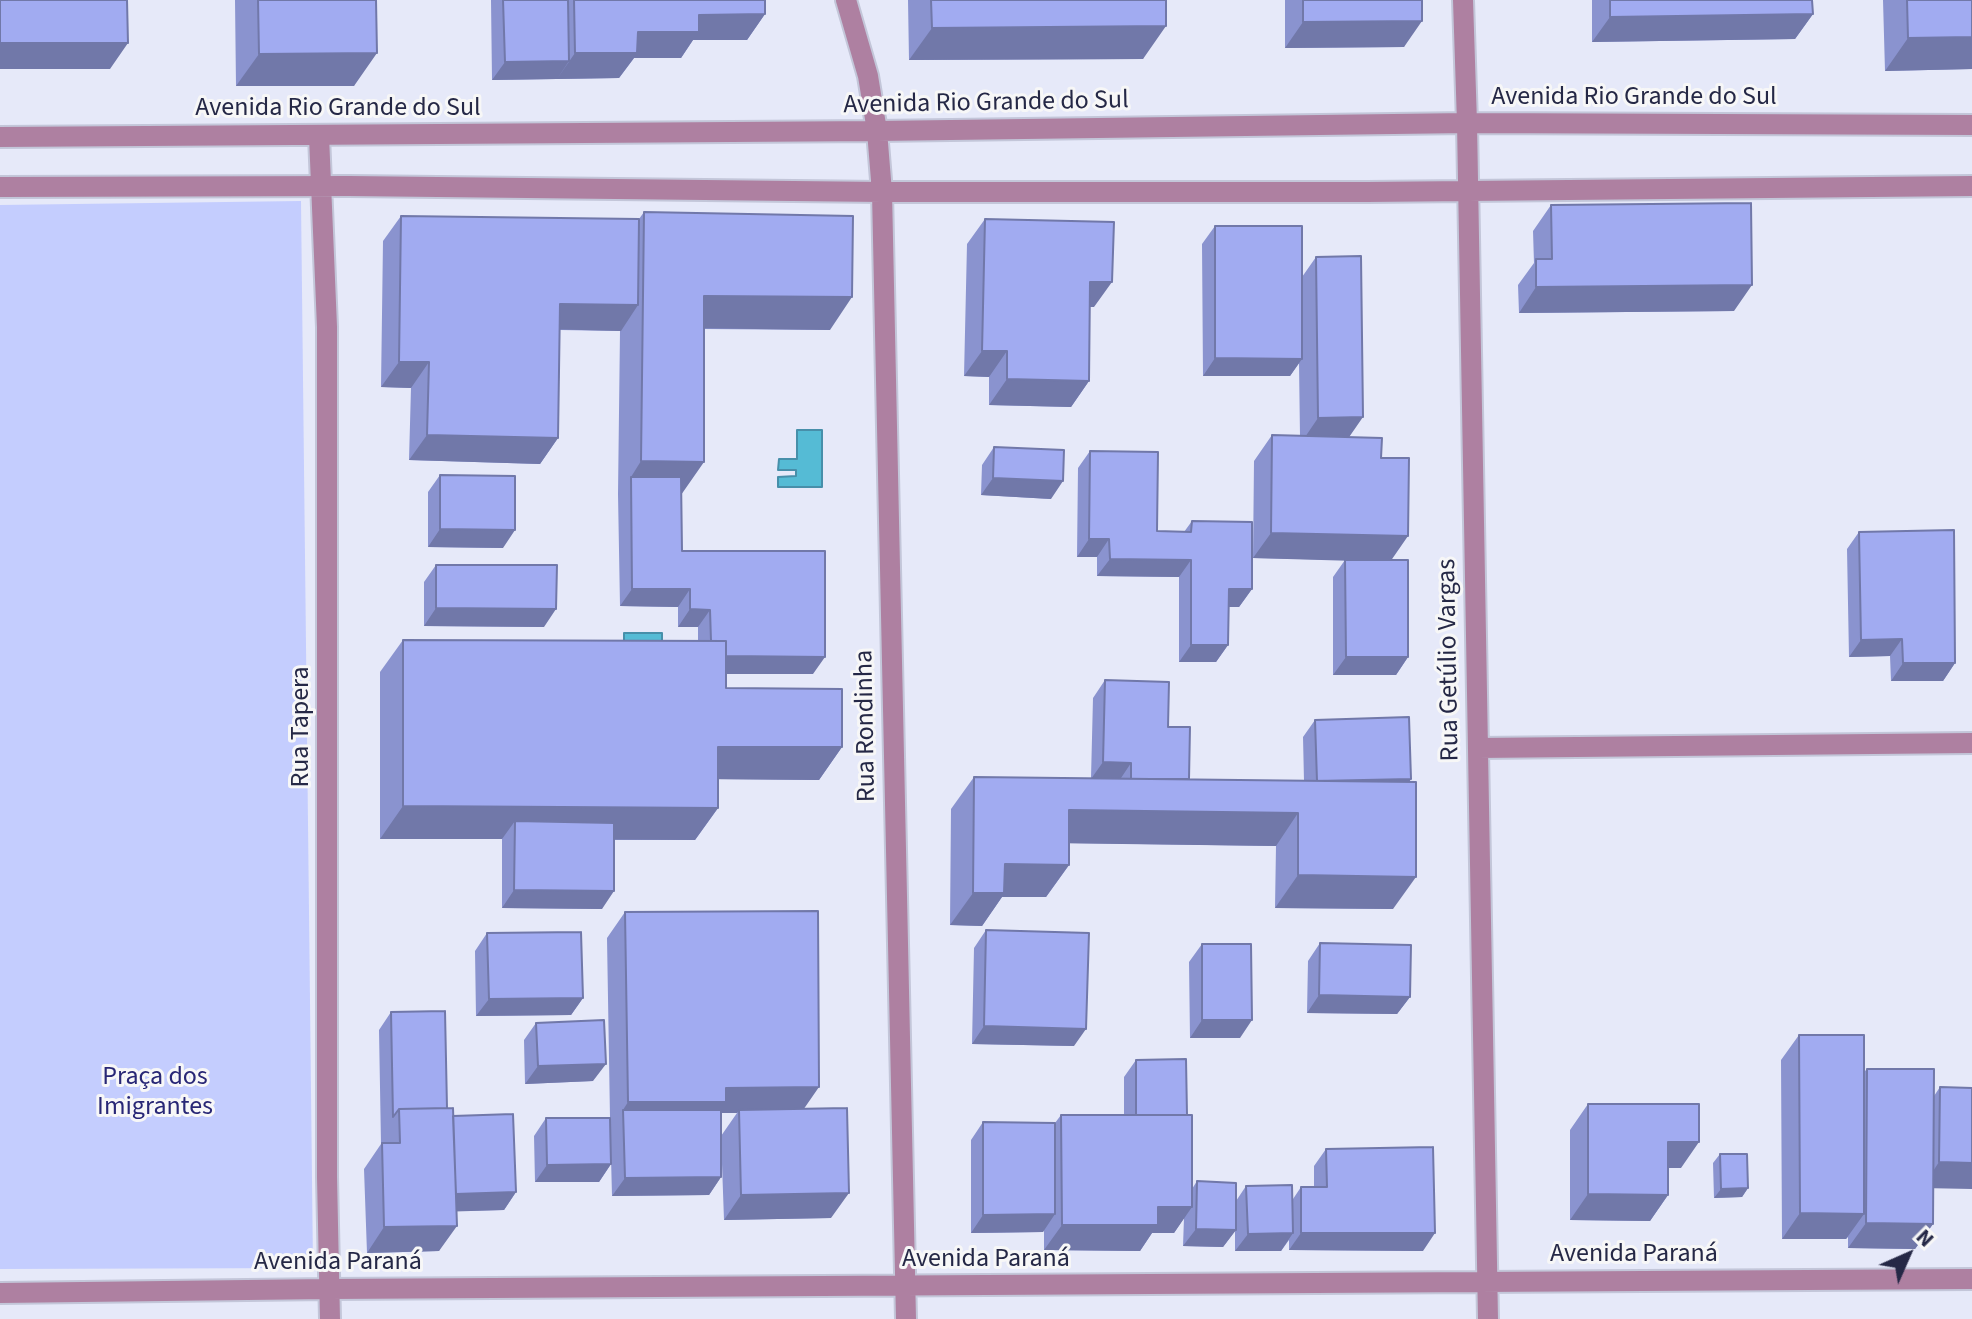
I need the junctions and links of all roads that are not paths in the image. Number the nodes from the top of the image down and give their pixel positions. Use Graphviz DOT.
graph roads {
  1 [pos="846,0"];
  2 [pos="1463,0"];
  3 [pos="1467,123"];
  4 [pos="1972,125"];
  5 [pos="877,131"];
  6 [pos="319,136"];
  7 [pos="0,137"];
  8 [pos="322,186"];
  9 [pos="1972,186"];
  10 [pos="0,187"];
  11 [pos="882,192"];
  12 [pos="1468,192"];
  13 [pos="1972,743"];
  14 [pos="1478,748"];
  15 [pos="1972,1279"];
  16 [pos="1488,1281"];
  17 [pos="906,1287"];
  18 [pos="329,1289"];
  19 [pos="0,1293"];
  20 [pos="330,1319"];
  21 [pos="906,1319"];
  22 [pos="1488,1319"];
  1 -- 5 [label="street, Rua Rondinha"];
  2 -- 3 [label="street, Rua Getúlio Vargas"];
  3 -- 4 [label="street, Avenida Rio Grande do Sul"];
  3 -- 5 [label="street, Avenida Rio Grande do Sul"];
  3 -- 12 [label="street, Rua Getúlio Vargas"];
  5 -- 6 [label="street, Avenida Rio Grande do Sul"];
  5 -- 11 [label="street, Rua Rondinha"];
  6 -- 7 [label="street, Avenida Rio Grande do Sul"];
  6 -- 8 [label="street, Rua Tapera"];
  8 -- 10 [label="street"];
  8 -- 11 [label="street"];
  8 -- 18 [label="street, Rua Tapera"];
  9 -- 12 [label="street"];
  11 -- 12 [label="street"];
  11 -- 17 [label="street, Rua Rondinha"];
  12 -- 14 [label="street, Rua Getúlio Vargas"];
  13 -- 14 [label="street"];
  14 -- 16 [label="street, Rua Getúlio Vargas"];
  15 -- 16 [label="street, Avenida Paraná"];
  16 -- 17 [label="street, Avenida Paraná"];
  16 -- 22 [label="street, Rua Getúlio Vargas"];
  17 -- 18 [label="street, Avenida Paraná"];
  17 -- 21 [label="street, Rua Rondinha"];
  18 -- 19 [label="street, Avenida Paraná"];
  18 -- 20 [label="street, Rua Tapera"];
}
